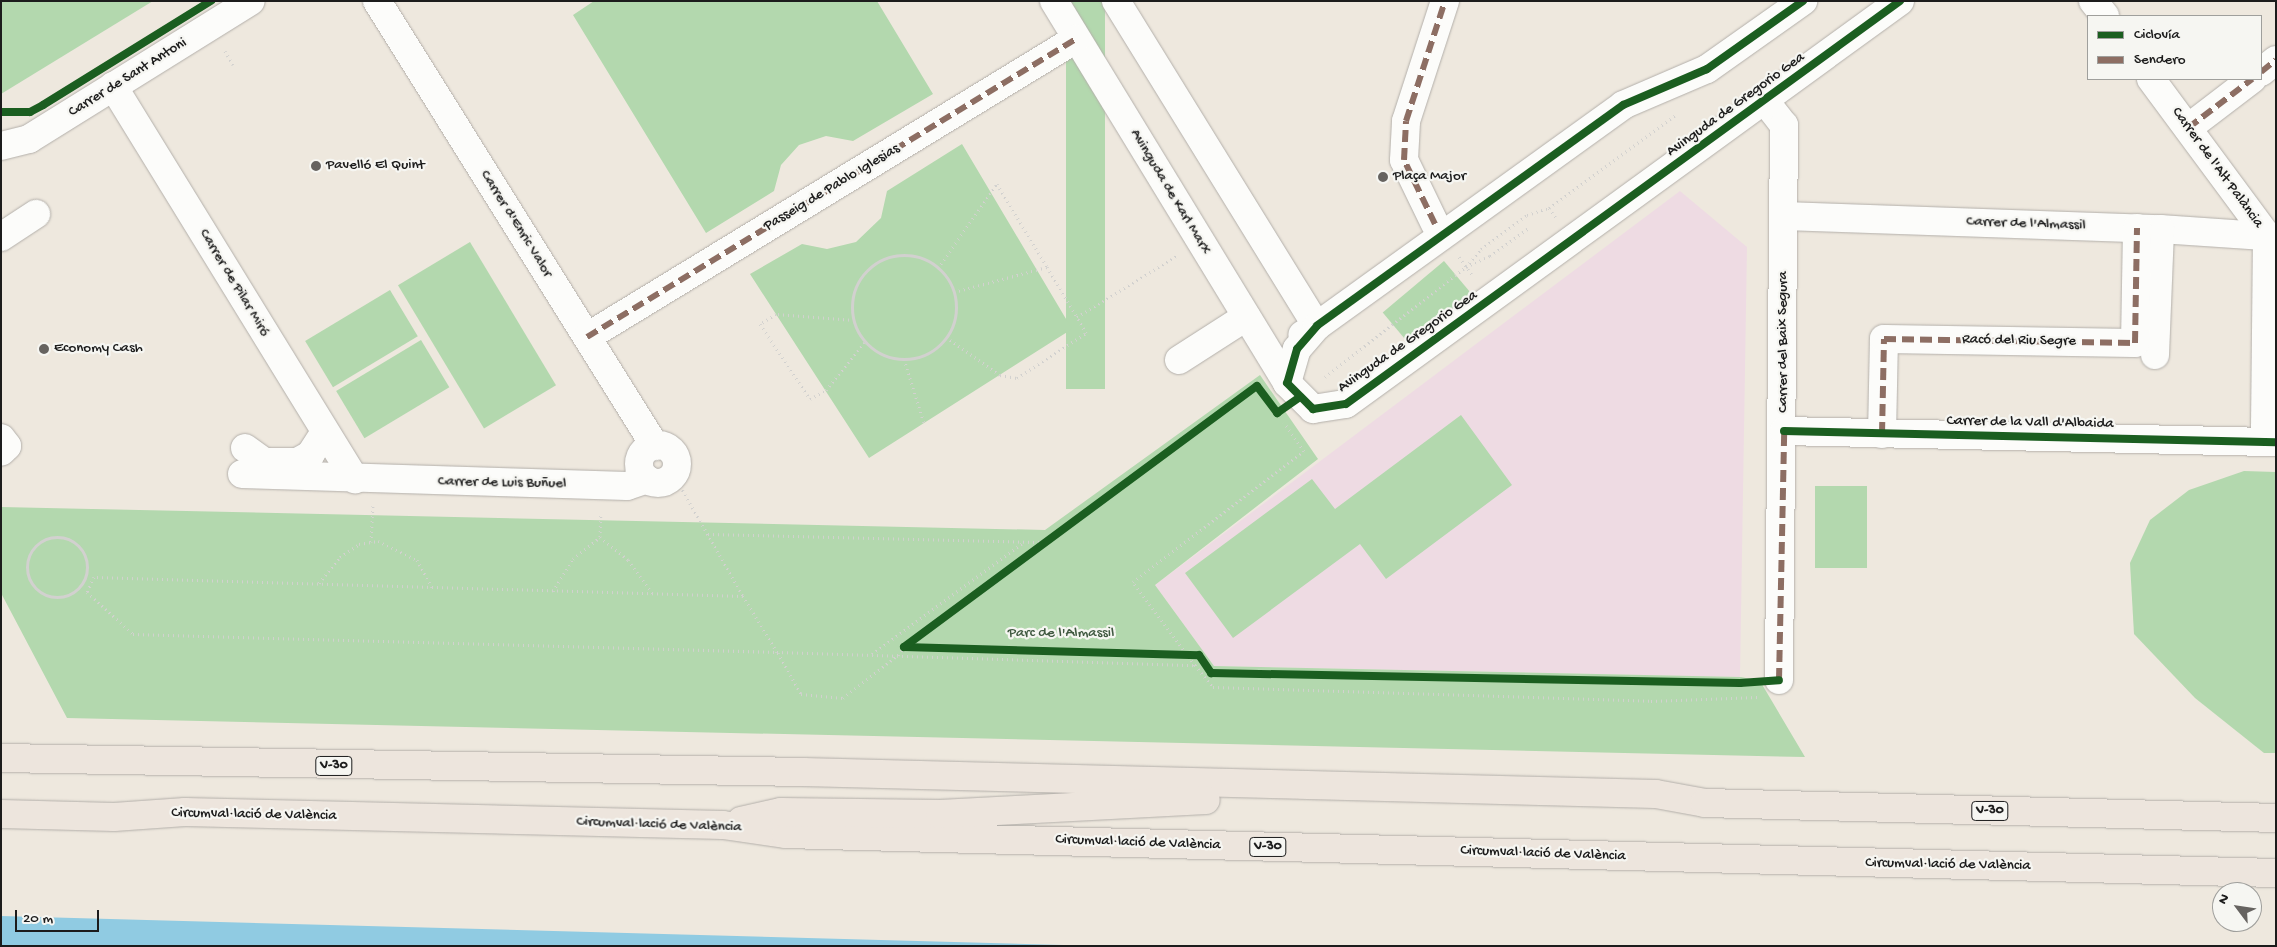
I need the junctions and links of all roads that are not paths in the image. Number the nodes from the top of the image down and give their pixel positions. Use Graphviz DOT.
graph roads {
  1 [pos="251,1"];
  2 [pos="377,1"];
  3 [pos="1054,1"];
  4 [pos="1116,1"];
  5 [pos="1445,1"];
  6 [pos="1803,1"];
  7 [pos="1900,1"];
  8 [pos="2093,1"];
  9 [pos="2103,15"];
  10 [pos="1076,39"];
  11 [pos="2276,60"];
  12 [pos="2262,71"];
  13 [pos="2152,80"];
  14 [pos="2251,80"];
  15 [pos="113,86"];
  16 [pos="1765,101"];
  17 [pos="2188,128"];
  18 [pos="1,146"];
  19 [pos="36,214"];
  20 [pos="1784,216"];
  21 [pos="1439,229"];
  22 [pos="2149,229"];
  23 [pos="1,237"];
  24 [pos="2272,237"];
  25 [pos="1246,317"];
  26 [pos="1317,326"];
  27 [pos="587,338"];
  28 [pos="1262,344"];
  29 [pos="2155,355"];
  30 [pos="1179,360"];
  31 [pos="1293,390"];
  32 [pos="325,432"];
  33 [pos="1784,432"];
  34 [pos="1882,434"];
  35 [pos="1,438"];
  36 [pos="2270,441"];
  37 [pos="655,446"];
  38 [pos="1,452"];
  39 [pos="647,479"];
  40 [pos="365,480"];
  41 [pos="1779,680"];
  42 [pos="1,758"];
  43 [pos="1705,803"];
  44 [pos="1,814"];
  45 [pos="2276,818"];
  46 [pos="723,825"];
  47 [pos="2276,873"];
  1 -- 15 [label="street, Carrer de Sant Antoni"];
  2 -- 27 [label="street, Carrer d'Enric Valor"];
  3 -- 10 [label="street, Avinguda de Karl Marx"];
  4 -- 26 [label="street"];
  5 -- 21 [label="street"];
  6 -- 21 [label="street"];
  7 -- 16 [label="street, Avinguda de Gregorio Gea"];
  8 -- 9 [label="street"];
  10 -- 25 [label="street, Avinguda de Karl Marx"];
  10 -- 27 [label="street, Passeig de Pablo Iglesias"];
  11 -- 12 [label="street"];
  13 -- 17 [label="street, Carrer de l'Alt Palància"];
  14 -- 17 [label="street"];
  15 -- 18 [label="street, Carrer de Sant Antoni"];
  15 -- 32 [label="street, Carrer de Pilar Miró"];
  16 -- 20 [label="street, Carrer del Baix Segura"];
  16 -- 31 [label="street, Avinguda de Gregorio Gea"];
  17 -- 24 [label="street, Carrer de l'Alt Palància"];
  19 -- 23 [label="street"];
  20 -- 22 [label="street, Carrer de l'Almassil"];
  20 -- 33 [label="street, Carrer del Baix Segura"];
  21 -- 26 [label="street"];
  22 -- 24 [label="street, Carrer de l'Almassil"];
  22 -- 29 [label="street"];
  22 -- 34 [label="street, Racó del Riu Segre"];
  24 -- 36 [label="street, Carrer de l'Alt Palància"];
  25 -- 28 [label="street, Avinguda de Karl Marx"];
  25 -- 30 [label="street"];
  26 -- 28 [label="street"];
  26 -- 31 [label="street"];
  27 -- 37 [label="street, Carrer d'Enric Valor"];
  28 -- 31 [label="street, Avinguda de Karl Marx"];
  32 -- 40 [label="street, Carrer de Pilar Miró"];
  32 -- 40 [label="street, Carrer de Luis Buñuel"];
  33 -- 34 [label="street, Carrer de la Vall d'Albaida"];
  33 -- 41 [label="street, Carrer del Baix Segura"];
  34 -- 36 [label="street, Carrer de la Vall d'Albaida"];
  35 -- 38 [label="street"];
  37 -- 39 [label="street"];
  37 -- 39 [label="street"];
  39 -- 40 [label="street, Carrer de Luis Buñuel"];
  42 -- 43 [label="highway, V-30"];
  43 -- 45 [label="highway, V-30"];
  43 -- 46 [label="highway"];
  44 -- 46 [label="highway, Circumval·lació de València / V-30"];
  46 -- 47 [label="highway, Circumval·lació de València / V-30"];
}
